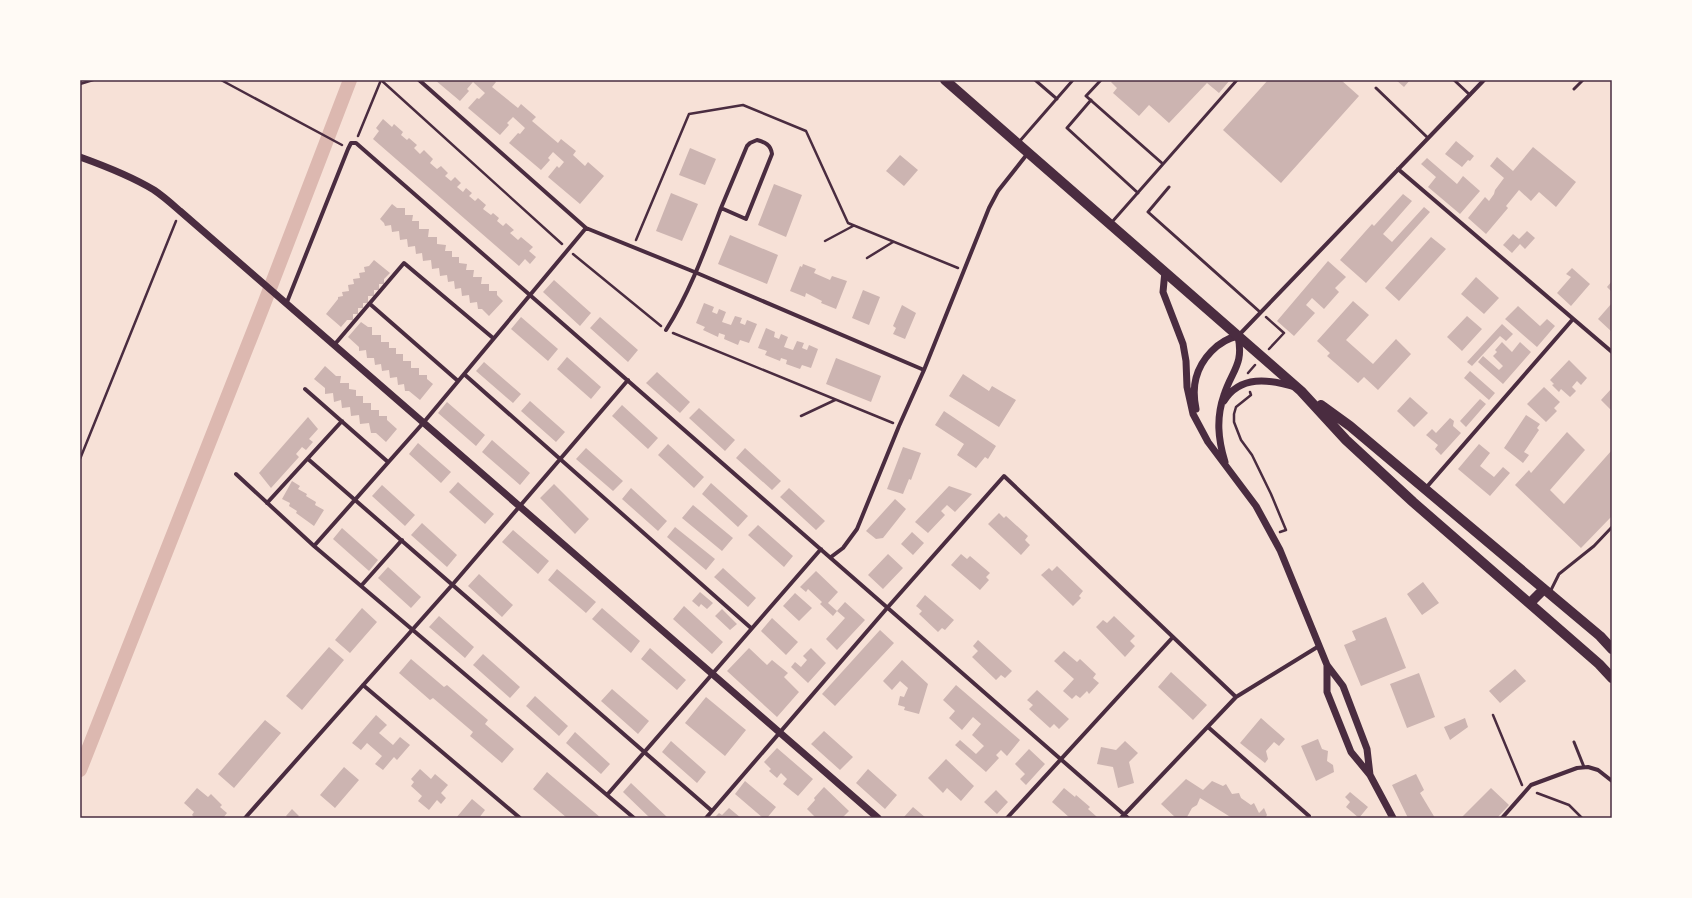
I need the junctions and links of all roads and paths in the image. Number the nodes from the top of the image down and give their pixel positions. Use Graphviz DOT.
graph roads {
  1 [pos="93,80"];
  2 [pos="221,80"];
  3 [pos="419,80"];
  4 [pos="945,80"];
  5 [pos="1035,80"];
  6 [pos="1073,80"];
  7 [pos="1101,80"];
  8 [pos="1237,80"];
  9 [pos="1454,80"];
  10 [pos="1484,80"];
  11 [pos="1582,80"];
  12 [pos="80,84"];
  13 [pos="1376,88"];
  14 [pos="1574,88"];
  15 [pos="1470,95"];
  16 [pos="1057,99"];
  17 [pos="1091,100"];
  18 [pos="1428,138"];
  19 [pos="336,142"];
  20 [pos="356,143"];
  21 [pos="1018,144"];
  22 [pos="1028,153"];
  23 [pos="80,157"];
  24 [pos="1163,164"];
  25 [pos="1398,169"];
  26 [pos="1169,188"];
  27 [pos="1138,192"];
  28 [pos="721,208"];
  29 [pos="180,211"];
  30 [pos="1111,224"];
  31 [pos="854,225"];
  32 [pos="586,228"];
  33 [pos="825,241"];
  34 [pos="893,242"];
  35 [pos="633,247"];
  36 [pos="568,249"];
  37 [pos="867,258"];
  38 [pos="964,270"];
  39 [pos="1165,271"];
  40 [pos="697,273"];
  41 [pos="529,295"];
  42 [pos="285,301"];
  43 [pos="370,304"];
  44 [pos="1260,312"];
  45 [pos="1573,319"];
  46 [pos="666,330"];
  47 [pos="1238,336"];
  48 [pos="493,338"];
  49 [pos="335,344"];
  50 [pos="1612,352"];
  51 [pos="1262,357"];
  52 [pos="924,370"];
  53 [pos="464,374"];
  54 [pos="458,380"];
  55 [pos="628,380"];
  56 [pos="1245,383"];
  57 [pos="305,389"];
  58 [pos="1301,391"];
  59 [pos="836,400"];
  60 [pos="1220,407"];
  61 [pos="801,416"];
  62 [pos="342,422"];
  63 [pos="424,422"];
  64 [pos="1199,425"];
  65 [pos="899,426"];
  66 [pos="80,459"];
  67 [pos="308,459"];
  68 [pos="560,459"];
  69 [pos="388,462"];
  70 [pos="1226,464"];
  71 [pos="236,474"];
  72 [pos="1424,489"];
  73 [pos="355,499"];
  74 [pos="1413,502"];
  75 [pos="267,503"];
  76 [pos="520,505"];
  77 [pos="1612,527"];
  78 [pos="1272,536"];
  79 [pos="402,540"];
  80 [pos="314,546"];
  81 [pos="821,549"];
  82 [pos="831,558"];
  83 [pos="452,584"];
  84 [pos="361,586"];
  85 [pos="1547,591"];
  86 [pos="1530,604"];
  87 [pos="888,608"];
  88 [pos="751,628"];
  89 [pos="412,630"];
  90 [pos="1600,636"];
  91 [pos="1174,637"];
  92 [pos="1612,640"];
  93 [pos="1319,646"];
  94 [pos="1612,649"];
  95 [pos="1327,665"];
  96 [pos="712,673"];
  97 [pos="1612,678"];
  98 [pos="363,684"];
  99 [pos="1236,697"];
  100 [pos="1493,715"];
  101 [pos="1208,727"];
  102 [pos="780,732"];
  103 [pos="1574,742"];
  104 [pos="644,751"];
  105 [pos="1061,759"];
  106 [pos="1584,767"];
  107 [pos="1370,775"];
  108 [pos="1612,781"];
  109 [pos="1528,789"];
  110 [pos="607,795"];
  111 [pos="712,810"];
  112 [pos="1309,816"];
  113 [pos="1124,817"];
  114 [pos="245,818"];
  115 [pos="520,818"];
  116 [pos="634,818"];
  117 [pos="706,818"];
  118 [pos="878,818"];
  119 [pos="1007,818"];
  120 [pos="1393,818"];
  121 [pos="1502,818"];
  122 [pos="1582,818"];
  1 -- 12 [label="path"];
  2 -- 19 [label="path"];
  3 -- 32 [label="street"];
  4 -- 21 [label="main road"];
  5 -- 16 [label="lane"];
  6 -- 16 [label="lane"];
  7 -- 17 [label="lane"];
  8 -- 24 [label="lane"];
  9 -- 15 [label="lane"];
  10 -- 15 [label="street"];
  11 -- 14 [label="lane"];
  13 -- 18 [label="lane"];
  15 -- 18 [label="street"];
  16 -- 21 [label="lane"];
  17 -- 24 [label="lane"];
  17 -- 27 [label="lane"];
  18 -- 25 [label="street"];
  20 -- 36 [label="path"];
  20 -- 41 [label="street"];
  20 -- 42 [label="street"];
  21 -- 22 [label="main road"];
  22 -- 30 [label="main road"];
  22 -- 38 [label="street"];
  23 -- 29 [label="street"];
  24 -- 27 [label="lane"];
  25 -- 44 [label="street"];
  25 -- 45 [label="street"];
  26 -- 44 [label="lane"];
  27 -- 30 [label="lane"];
  28 -- 28 [label="street"];
  28 -- 40 [label="street"];
  29 -- 42 [label="street"];
  29 -- 66 [label="path"];
  30 -- 39 [label="main road"];
  31 -- 33 [label="path"];
  31 -- 34 [label="path"];
  31 -- 35 [label="path"];
  32 -- 35 [label="street"];
  32 -- 36 [label="street"];
  34 -- 37 [label="path"];
  34 -- 38 [label="path"];
  35 -- 40 [label="street"];
  36 -- 41 [label="street"];
  36 -- 46 [label="path"];
  38 -- 52 [label="street"];
  39 -- 47 [label="main road"];
  39 -- 64 [label="street"];
  40 -- 46 [label="street"];
  40 -- 52 [label="street"];
  41 -- 48 [label="street"];
  41 -- 55 [label="street"];
  42 -- 49 [label="street"];
  43 -- 48 [label="street"];
  43 -- 49 [label="street"];
  43 -- 54 [label="street"];
  44 -- 47 [label="street"];
  44 -- 51 [label="path"];
  45 -- 50 [label="street"];
  45 -- 72 [label="street"];
  46 -- 59 [label="path"];
  47 -- 51 [label="main road"];
  47 -- 60 [label="street"];
  47 -- 64 [label="street"];
  48 -- 53 [label="street"];
  49 -- 63 [label="street"];
  51 -- 56 [label="path"];
  51 -- 58 [label="main road"];
  52 -- 65 [label="street"];
  53 -- 54 [label="street"];
  53 -- 68 [label="street"];
  54 -- 63 [label="street"];
  55 -- 68 [label="street"];
  55 -- 81 [label="street"];
  56 -- 58 [label="street"];
  56 -- 60 [label="street"];
  56 -- 78 [label="path"];
  57 -- 62 [label="street"];
  58 -- 72 [label="main road"];
  58 -- 74 [label="main road"];
  59 -- 61 [label="path"];
  59 -- 65 [label="path"];
  60 -- 70 [label="street"];
  62 -- 67 [label="street"];
  62 -- 69 [label="street"];
  63 -- 69 [label="street"];
  63 -- 76 [label="street"];
  64 -- 70 [label="street"];
  65 -- 82 [label="street"];
  67 -- 73 [label="street"];
  67 -- 75 [label="street"];
  68 -- 76 [label="street"];
  68 -- 88 [label="street"];
  69 -- 73 [label="street"];
  70 -- 78 [label="street"];
  71 -- 75 [label="street"];
  72 -- 74 [label="main road"];
  72 -- 85 [label="main road"];
  73 -- 79 [label="street"];
  73 -- 80 [label="street"];
  74 -- 86 [label="main road"];
  75 -- 80 [label="street"];
  76 -- 83 [label="street"];
  76 -- 96 [label="street"];
  77 -- 85 [label="lane"];
  78 -- 93 [label="street"];
  79 -- 83 [label="street"];
  79 -- 84 [label="street"];
  80 -- 84 [label="street"];
  81 -- 82 [label="street"];
  81 -- 88 [label="street"];
  82 -- 87 [label="street"];
  83 -- 89 [label="street"];
  83 -- 104 [label="street"];
  84 -- 89 [label="street"];
  85 -- 86 [label="main road"];
  85 -- 90 [label="main road"];
  86 -- 97 [label="main road"];
  87 -- 91 [label="street"];
  87 -- 102 [label="street"];
  87 -- 105 [label="street"];
  88 -- 96 [label="street"];
  89 -- 98 [label="street"];
  89 -- 110 [label="street"];
  90 -- 92 [label="street"];
  90 -- 94 [label="main road"];
  91 -- 99 [label="street"];
  91 -- 105 [label="street"];
  93 -- 95 [label="street"];
  93 -- 99 [label="street"];
  95 -- 107 [label="street"];
  95 -- 107 [label="street"];
  96 -- 102 [label="street"];
  96 -- 104 [label="street"];
  98 -- 114 [label="street"];
  98 -- 115 [label="street"];
  99 -- 101 [label="street"];
  100 -- 109 [label="path"];
  101 -- 112 [label="street"];
  101 -- 113 [label="street"];
  102 -- 111 [label="street"];
  102 -- 118 [label="street"];
  103 -- 106 [label="lane"];
  104 -- 110 [label="street"];
  104 -- 111 [label="street"];
  105 -- 113 [label="street"];
  105 -- 119 [label="street"];
  106 -- 108 [label="street"];
  106 -- 109 [label="street"];
  107 -- 120 [label="street"];
  109 -- 121 [label="street"];
  109 -- 122 [label="path"];
  110 -- 116 [label="street"];
  111 -- 117 [label="street"];
}
